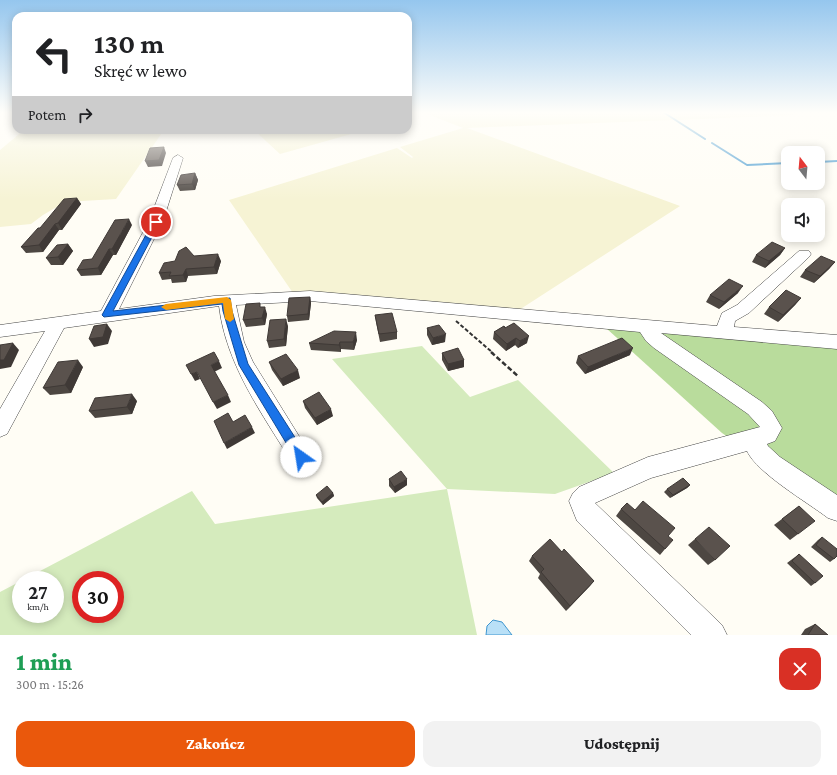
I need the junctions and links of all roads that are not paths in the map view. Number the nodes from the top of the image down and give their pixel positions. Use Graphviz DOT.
graph roads {
  1 [pos="178,158"];
  2 [pos="804,254"];
  3 [pos="227,300"];
  4 [pos="107,315"];
  5 [pos="59,322"];
  6 [pos="646,327"];
  7 [pos="0,331"];
  8 [pos="727,333"];
  9 [pos="837,342"];
  10 [pos="0,428"];
  11 [pos="755,439"];
  12 [pos="301,457"];
  13 [pos="837,510"];
  14 [pos="712,635"];
  1 -- 4 [label="street"];
  2 -- 8 [label="street"];
  3 -- 4 [label="street"];
  3 -- 6 [label="street"];
  3 -- 12 [label="street"];
  4 -- 5 [label="street"];
  5 -- 7 [label="street"];
  5 -- 10 [label="street"];
  6 -- 8 [label="street"];
  6 -- 11 [label="street"];
  8 -- 9 [label="street"];
  11 -- 13 [label="street"];
  11 -- 14 [label="street"];
}
